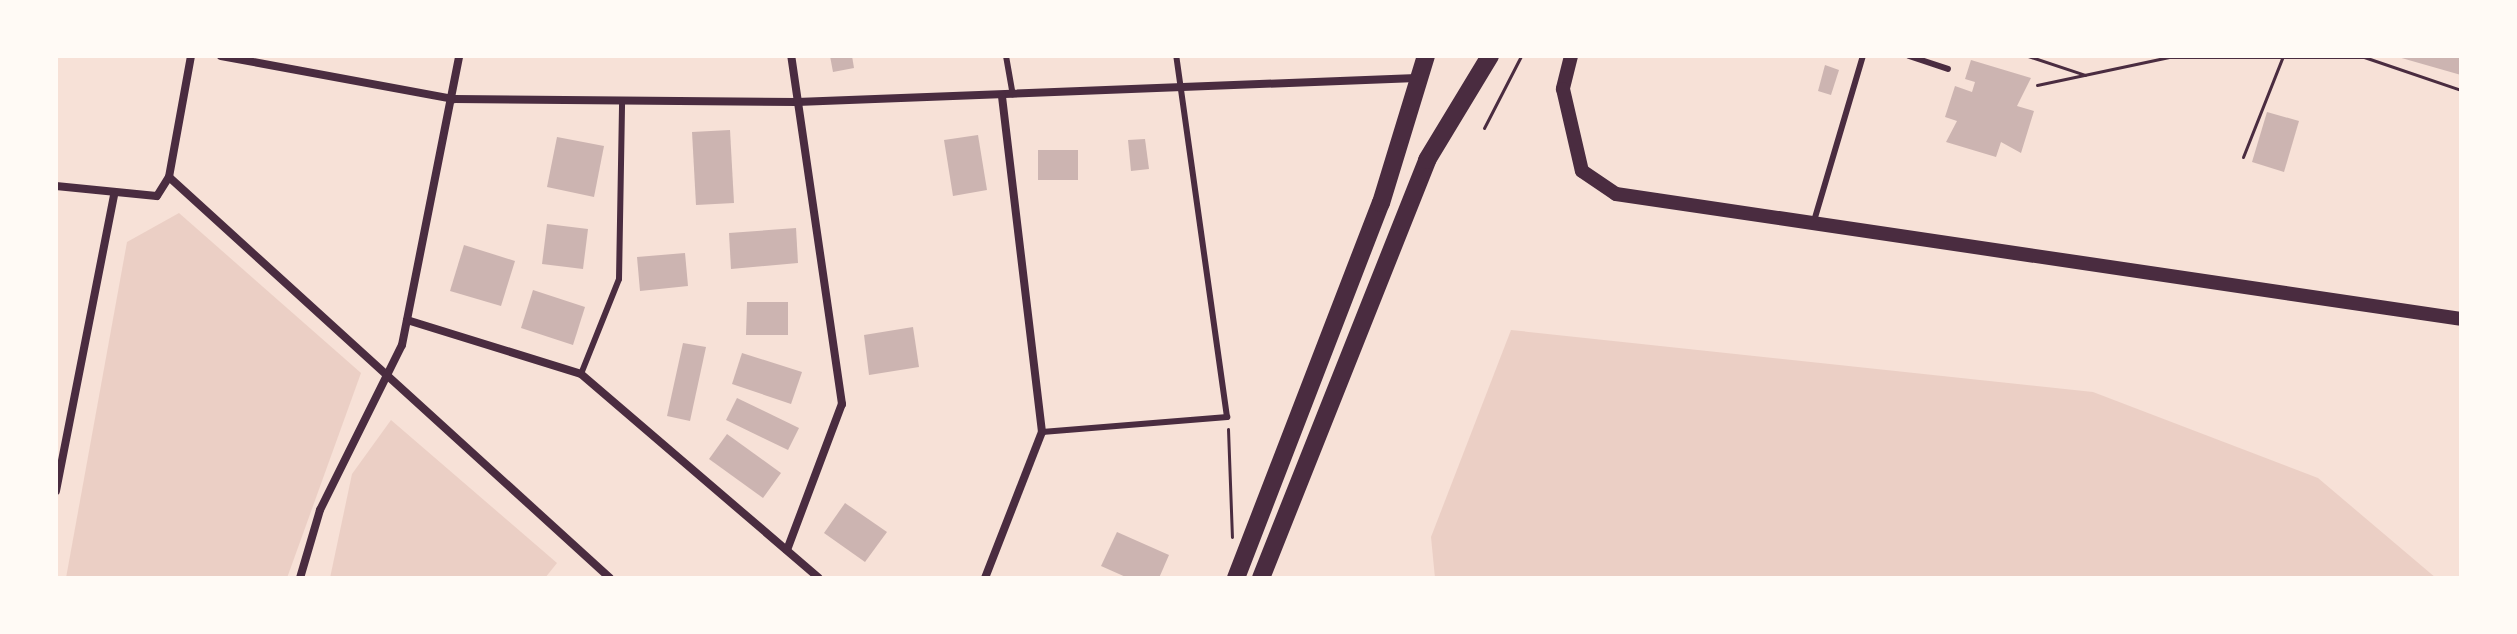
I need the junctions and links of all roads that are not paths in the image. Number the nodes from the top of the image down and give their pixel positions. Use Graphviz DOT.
graph roads {
  1 [pos="191,56"];
  2 [pos="221,56"];
  3 [pos="459,56"];
  4 [pos="791,56"];
  5 [pos="1006,56"];
  6 [pos="1176,56"];
  7 [pos="1426,56"];
  8 [pos="1490,56"];
  9 [pos="1571,56"];
  10 [pos="1863,56"];
  11 [pos="1909,56"];
  12 [pos="1948,69"];
  13 [pos="1417,78"];
  14 [pos="1179,88"];
  15 [pos="1013,94"];
  16 [pos="1002,95"];
  17 [pos="454,99"];
  18 [pos="622,101"];
  19 [pos="797,102"];
  20 [pos="169,177"];
  21 [pos="56,186"];
  22 [pos="114,196"];
  23 [pos="1813,223"];
  24 [pos="2461,319"];
  25 [pos="407,320"];
  26 [pos="581,374"];
  27 [pos="390,377"];
  28 [pos="56,428"];
  29 [pos="66,429"];
  30 [pos="1042,432"];
  31 [pos="56,491"];
  32 [pos="787,550"];
  33 [pos="300,578"];
  34 [pos="610,578"];
  35 [pos="819,578"];
  36 [pos="985,578"];
  37 [pos="1236,578"];
  38 [pos="1261,578"];
  1 -- 20 [label="street"];
  2 -- 17 [label="street"];
  3 -- 17 [label="street"];
  4 -- 19 [label="street"];
  5 -- 15 [label="lane"];
  6 -- 14 [label="lane"];
  7 -- 13 [label="main road"];
  8 -- 38 [label="main road"];
  9 -- 23 [label="street"];
  10 -- 23 [label="lane"];
  11 -- 12 [label="lane"];
  13 -- 14 [label="street"];
  13 -- 37 [label="main road"];
  14 -- 15 [label="street"];
  14 -- 30 [label="lane"];
  15 -- 16 [label="street"];
  16 -- 19 [label="street"];
  16 -- 30 [label="street"];
  17 -- 18 [label="street"];
  17 -- 25 [label="street"];
  18 -- 19 [label="street"];
  18 -- 26 [label="lane"];
  19 -- 32 [label="street"];
  20 -- 22 [label="street"];
  20 -- 27 [label="street"];
  21 -- 22 [label="street"];
  22 -- 29 [label="street"];
  23 -- 24 [label="street"];
  25 -- 26 [label="street"];
  25 -- 27 [label="street"];
  26 -- 32 [label="street"];
  27 -- 33 [label="street"];
  27 -- 34 [label="street"];
  28 -- 29 [label="street"];
  29 -- 31 [label="street"];
  30 -- 36 [label="street"];
  32 -- 35 [label="street"];
}
